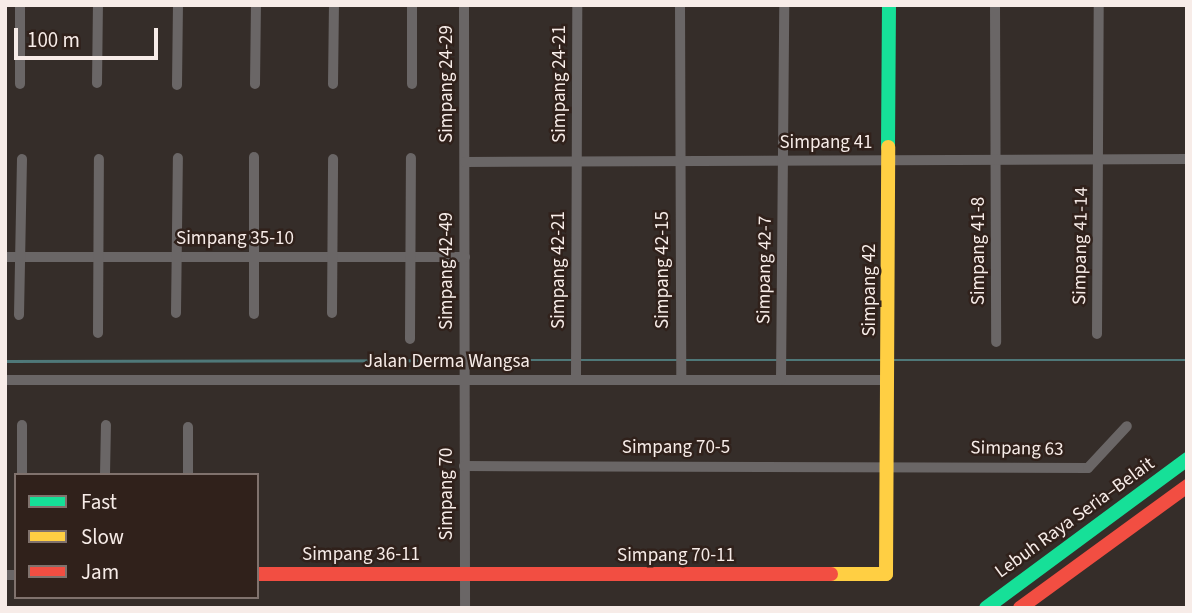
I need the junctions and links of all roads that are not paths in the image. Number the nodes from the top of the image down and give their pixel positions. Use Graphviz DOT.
graph roads {
  1 [pos="20,5"];
  2 [pos="98,5"];
  3 [pos="178,5"];
  4 [pos="256,5"];
  5 [pos="334,5"];
  6 [pos="412,5"];
  7 [pos="464,5"];
  8 [pos="577,5"];
  9 [pos="680,5"];
  10 [pos="784,5"];
  11 [pos="889,5"];
  12 [pos="995,5"];
  13 [pos="1099,5"];
  14 [pos="97,83"];
  15 [pos="255,84"];
  16 [pos="332,84"];
  17 [pos="412,84"];
  18 [pos="20,85"];
  19 [pos="177,85"];
  20 [pos="178,158"];
  21 [pos="254,158"];
  22 [pos="411,158"];
  23 [pos="22,159"];
  24 [pos="99,159"];
  25 [pos="333,159"];
  26 [pos="1100,159"];
  27 [pos="1187,159"];
  28 [pos="783,160"];
  29 [pos="890,160"];
  30 [pos="997,160"];
  31 [pos="465,162"];
  32 [pos="680,162"];
  33 [pos="578,163"];
  34 [pos="5,257"];
  35 [pos="20,257"];
  36 [pos="98,257"];
  37 [pos="176,257"];
  38 [pos="254,257"];
  39 [pos="331,257"];
  40 [pos="410,257"];
  41 [pos="465,257"];
  42 [pos="176,313"];
  43 [pos="332,313"];
  44 [pos="254,314"];
  45 [pos="19,315"];
  46 [pos="98,333"];
  47 [pos="1097,334"];
  48 [pos="410,339"];
  49 [pos="996,342"];
  50 [pos="888,367"];
  51 [pos="576,373"];
  52 [pos="465,375"];
  53 [pos="681,378"];
  54 [pos="5,380"];
  55 [pos="781,380"];
  56 [pos="22,425"];
  57 [pos="106,425"];
  58 [pos="1127,426"];
  59 [pos="188,427"];
  60 [pos="1187,459"];
  61 [pos="464,466"];
  62 [pos="888,466"];
  63 [pos="22,473"];
  64 [pos="105,473"];
  65 [pos="188,473"];
  66 [pos="1187,486"];
  67 [pos="259,574"];
  68 [pos="886,574"];
  69 [pos="465,575"];
  70 [pos="465,608"];
  71 [pos="986,608"];
  72 [pos="1020,608"];
  1 -- 18 [label="street"];
  2 -- 14 [label="street"];
  3 -- 19 [label="street"];
  4 -- 15 [label="street"];
  5 -- 16 [label="street"];
  6 -- 17 [label="street"];
  7 -- 31 [label="street, Simpang 24-29"];
  8 -- 33 [label="street, Simpang 24-21"];
  9 -- 32 [label="street, Simpang 42-15"];
  10 -- 28 [label="street, Simpang 42-7"];
  11 -- 29 [label="main road, Simpang 42"];
  12 -- 30 [label="street, Simpang 41-8"];
  13 -- 26 [label="street, Simpang 41-14"];
  20 -- 37 [label="street"];
  21 -- 38 [label="street"];
  22 -- 40 [label="street"];
  23 -- 35 [label="street"];
  24 -- 36 [label="street"];
  25 -- 39 [label="street"];
  26 -- 27 [label="street, Simpang 41"];
  26 -- 30 [label="street, Simpang 41"];
  26 -- 47 [label="street, Simpang 41-14"];
  28 -- 29 [label="street, Simpang 41"];
  28 -- 32 [label="street, Simpang 41"];
  28 -- 55 [label="street, Simpang 42-7"];
  29 -- 30 [label="street, Simpang 41"];
  29 -- 50 [label="main road, Simpang 42"];
  30 -- 49 [label="street, Simpang 41-8"];
  31 -- 33 [label="street, Simpang 41"];
  31 -- 41 [label="street, Simpang 42-49"];
  32 -- 33 [label="street, Simpang 41"];
  32 -- 53 [label="street, Simpang 42-15"];
  33 -- 51 [label="street, Simpang 42-21"];
  34 -- 35 [label="street, Simpang 35-10"];
  35 -- 36 [label="street, Simpang 35-10"];
  35 -- 45 [label="street"];
  36 -- 37 [label="street, Simpang 35-10"];
  36 -- 46 [label="street"];
  37 -- 38 [label="street, Simpang 35-10"];
  37 -- 42 [label="street"];
  38 -- 39 [label="street, Simpang 35-10"];
  38 -- 44 [label="street"];
  39 -- 40 [label="street, Simpang 35-10"];
  39 -- 43 [label="street"];
  40 -- 41 [label="street, Simpang 35-10"];
  40 -- 48 [label="street"];
  41 -- 52 [label="street, Simpang 42-49"];
  50 -- 55 [label="street, Jalan Derma Wangsa"];
  50 -- 62 [label="main road, Simpang 42"];
  51 -- 52 [label="street, Jalan Derma Wangsa"];
  51 -- 53 [label="street, Jalan Derma Wangsa"];
  52 -- 54 [label="street, Jalan Derma Wangsa"];
  52 -- 61 [label="street, Simpang 70"];
  53 -- 55 [label="street, Jalan Derma Wangsa"];
  56 -- 63 [label="street"];
  57 -- 64 [label="street"];
  58 -- 62 [label="street, Simpang 63"];
  59 -- 65 [label="street"];
  60 -- 71 [label="main road, Lebuh Raya Seria–Belait"];
  61 -- 62 [label="street, Simpang 70-5"];
  61 -- 69 [label="street, Simpang 70"];
  62 -- 68 [label="main road, Simpang 42"];
  66 -- 72 [label="main road, Lebuh Raya Seria–Belait"];
  67 -- 69 [label="main road, Simpang 36-11"];
  68 -- 69 [label="main road, Simpang 70-11"];
  69 -- 70 [label="street, Simpang 70"];
}
